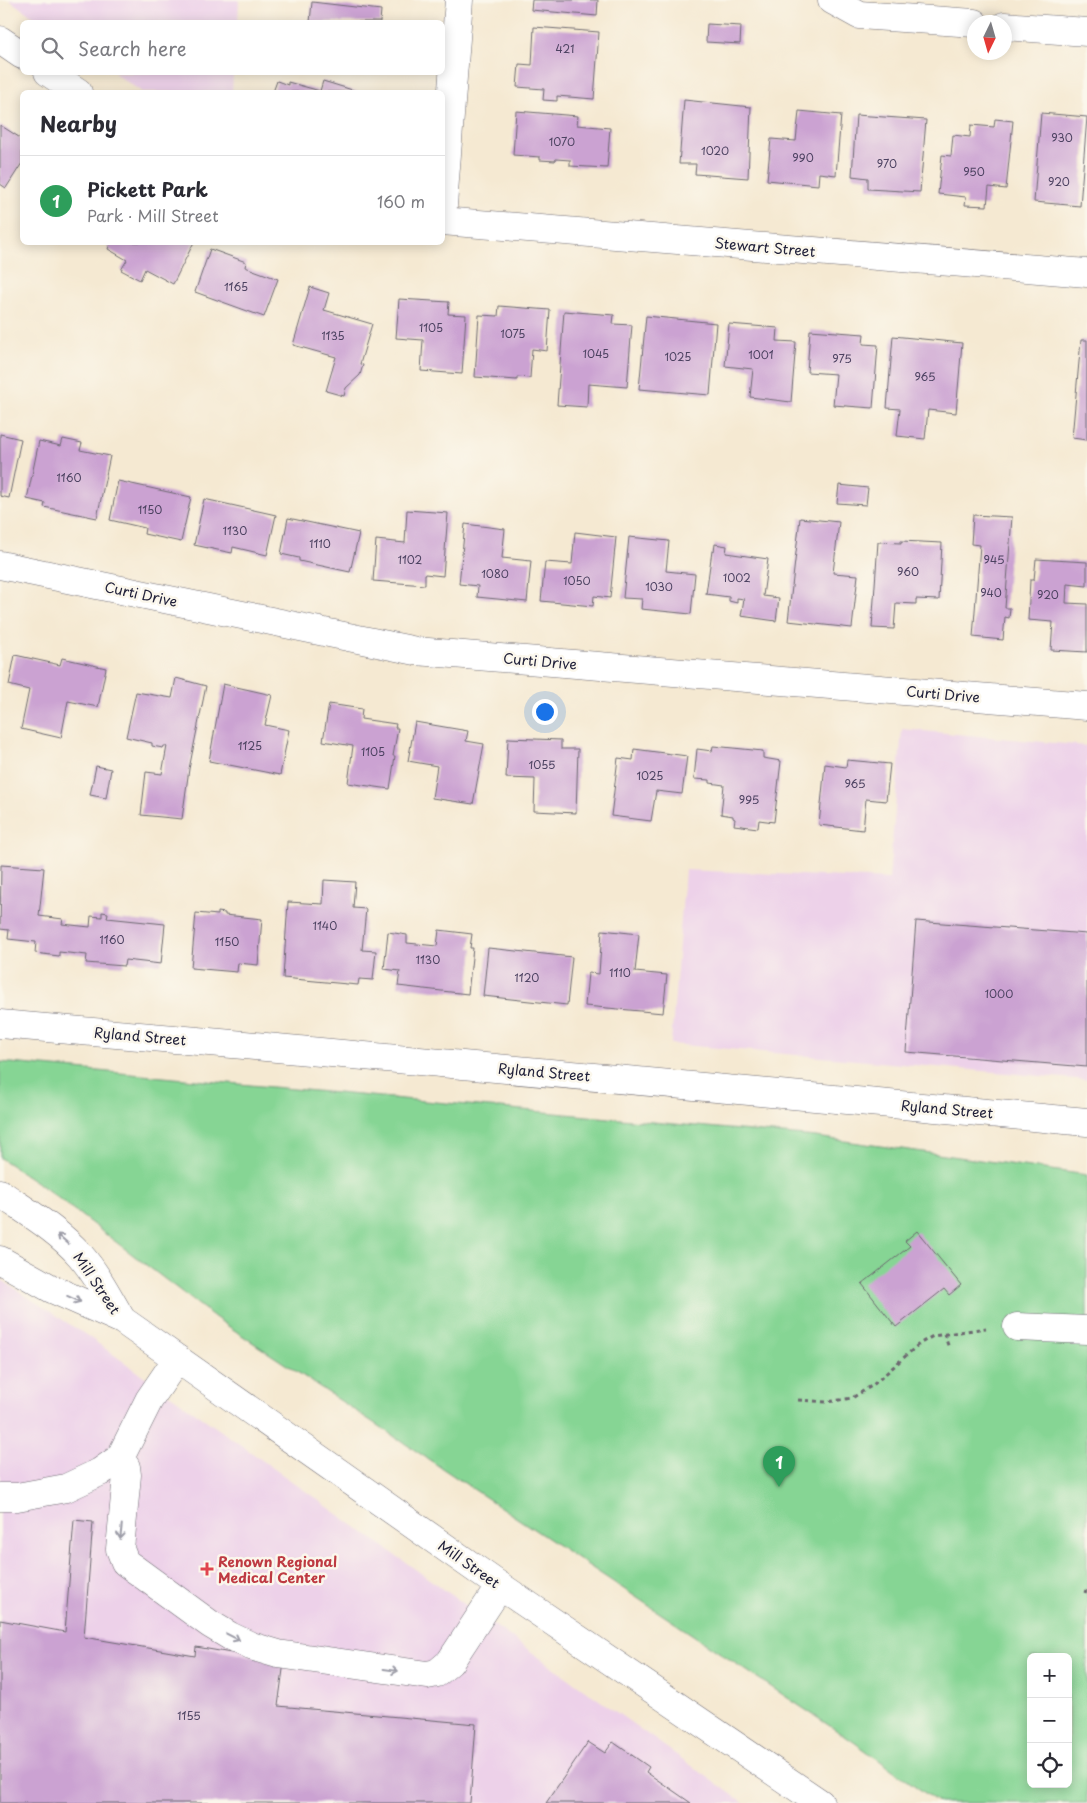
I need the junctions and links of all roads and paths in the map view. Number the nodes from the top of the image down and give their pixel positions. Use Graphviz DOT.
graph roads {
  1 [pos="459,0"];
  2 [pos="832,0"];
  3 [pos="967,23"];
  4 [pos="1012,27"];
  5 [pos="1087,32"];
  6 [pos="0,40"];
  7 [pos="20,54"];
  8 [pos="52,75"];
  9 [pos="75,90"];
  10 [pos="445,181"];
  11 [pos="445,220"];
  12 [pos="1087,273"];
  13 [pos="0,565"];
  14 [pos="1087,706"];
  15 [pos="0,1024"];
  16 [pos="1087,1122"];
  17 [pos="0,1193"];
  18 [pos="0,1260"];
  19 [pos="122,1320"];
  20 [pos="1017,1327"];
  21 [pos="1087,1330"];
  22 [pos="944,1334"];
  23 [pos="949,1348"];
  24 [pos="178,1359"];
  25 [pos="798,1400"];
  26 [pos="120,1458"];
  27 [pos="0,1497"];
  28 [pos="500,1586"];
  29 [pos="820,1803"];
  1 -- 10 [label="main road"];
  2 -- 3 [label="main road"];
  4 -- 5 [label="main road"];
  6 -- 7 [label="main road"];
  8 -- 9 [label="main road"];
  11 -- 12 [label="main road, Stewart Street"];
  13 -- 14 [label="main road, Curti Drive"];
  15 -- 16 [label="main road, Ryland Street"];
  19 -- 17 [label="main road, Mill Street, one-way"];
  18 -- 19 [label="main road, Mill Street, one-way"];
  19 -- 24 [label="main road, Mill Street"];
  20 -- 21 [label="main road"];
  20 -- 22 [label="path"];
  22 -- 23 [label="path"];
  22 -- 25 [label="path"];
  24 -- 26 [label="main road"];
  24 -- 28 [label="main road, Mill Street"];
  26 -- 27 [label="main road"];
  26 -- 28 [label="main road, one-way"];
  28 -- 29 [label="main road, Mill Street"];
}
